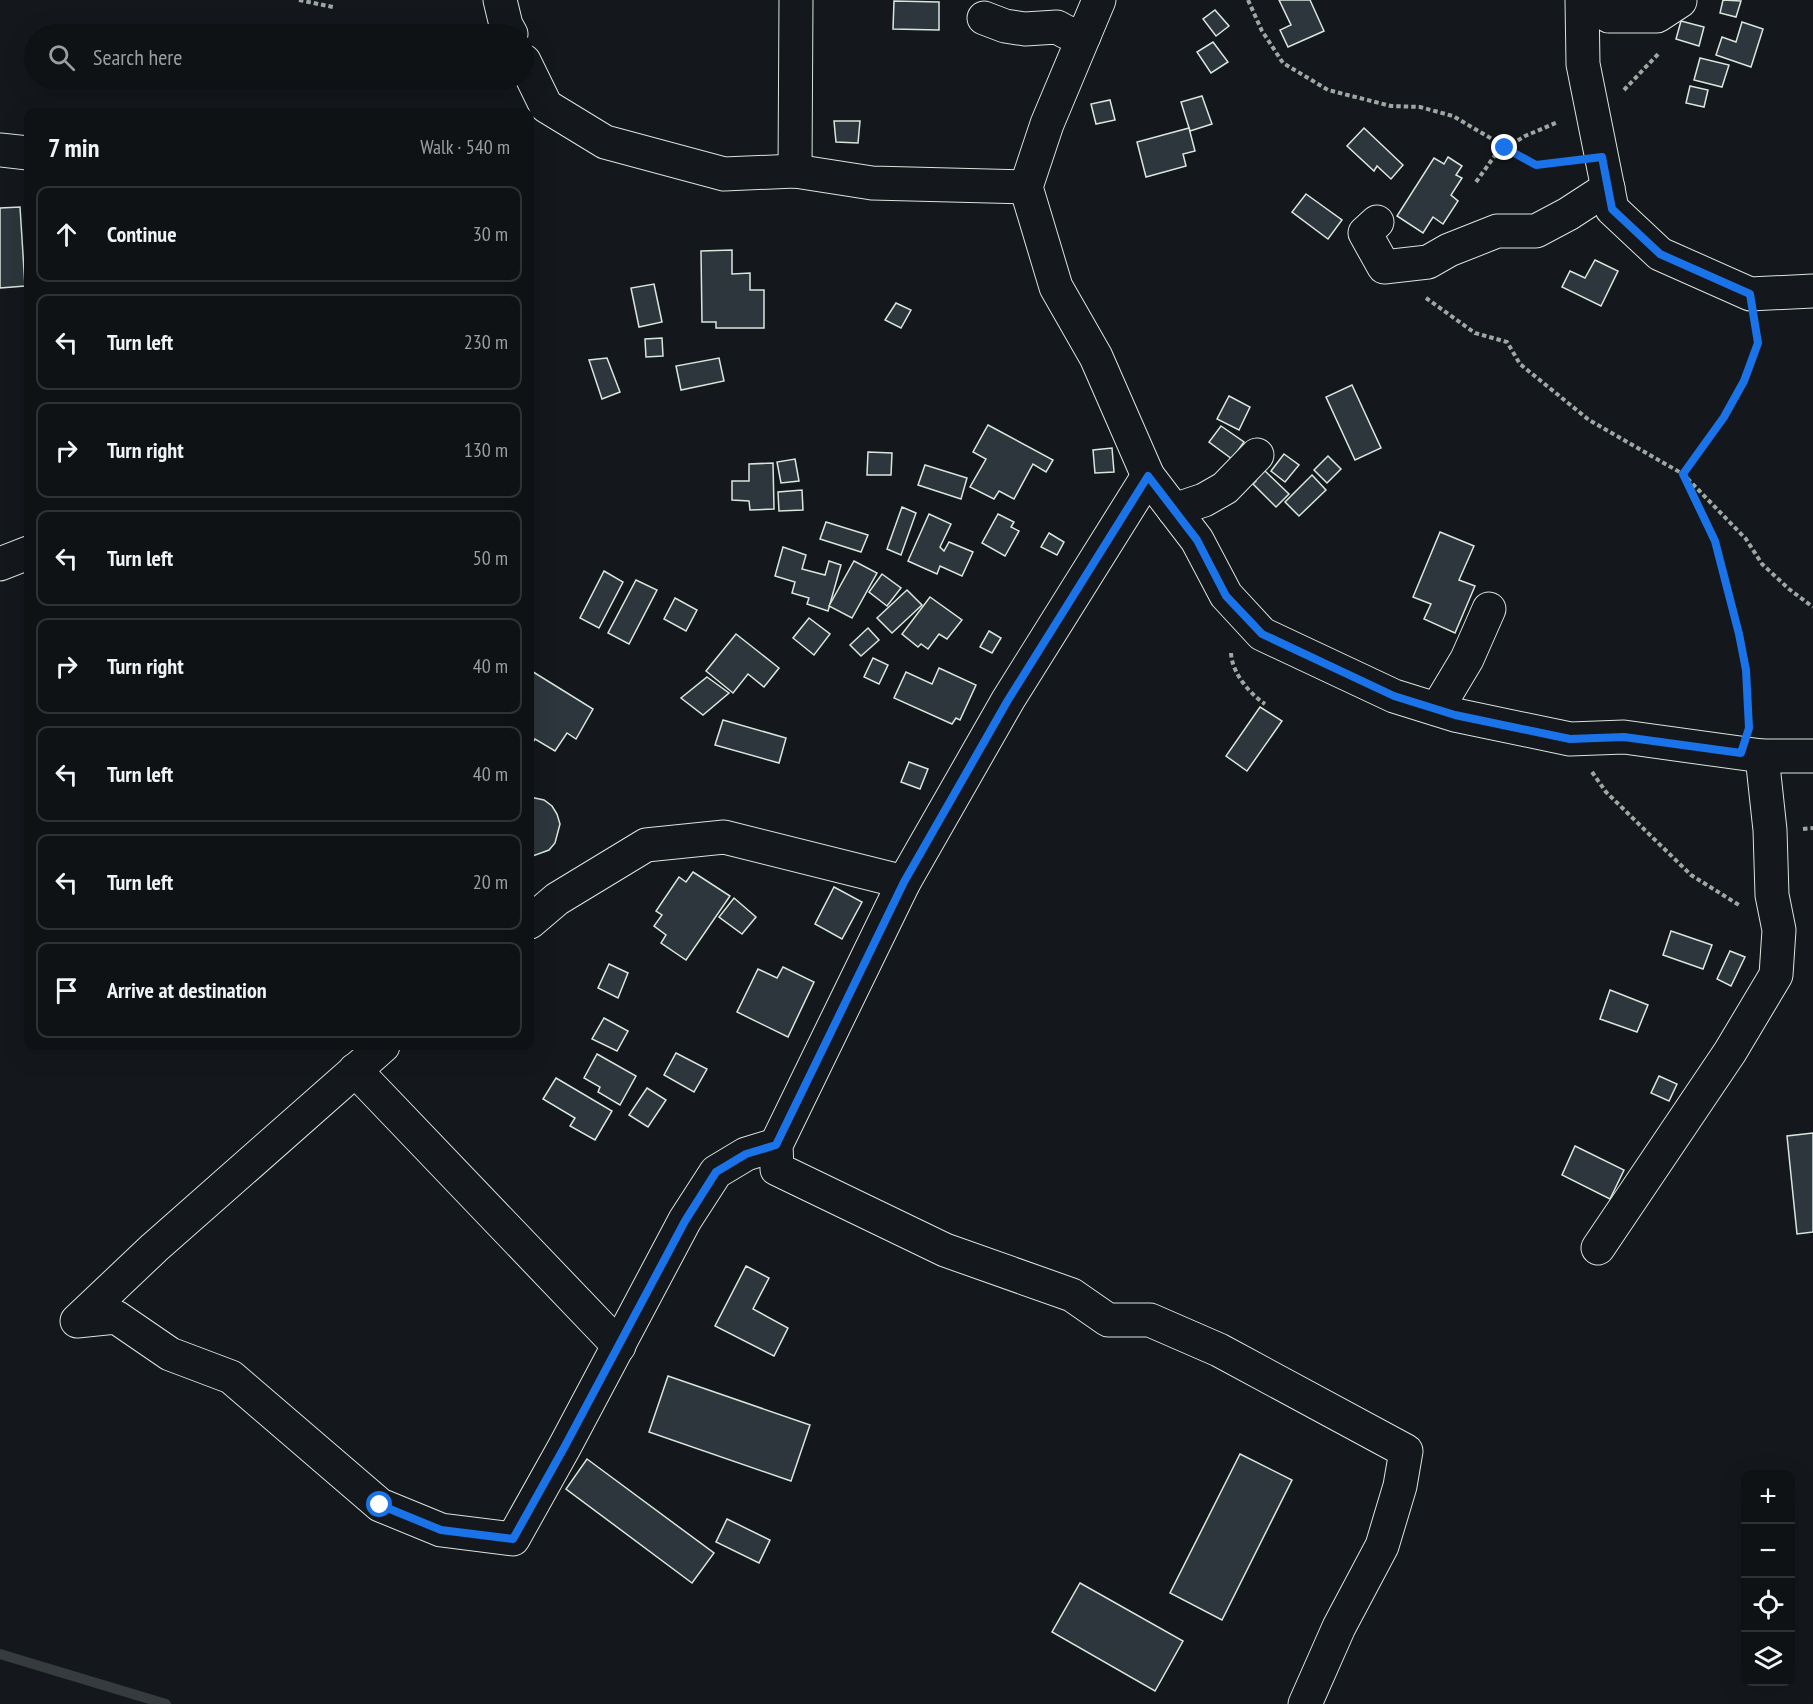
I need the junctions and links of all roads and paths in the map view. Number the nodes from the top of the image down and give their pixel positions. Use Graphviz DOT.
graph roads {
  1 [pos="299,0"];
  2 [pos="500,0"];
  3 [pos="796,0"];
  4 [pos="1099,0"];
  5 [pos="1248,0"];
  6 [pos="1582,0"];
  7 [pos="1589,0"];
  8 [pos="1680,1"];
  9 [pos="333,7"];
  10 [pos="984,18"];
  11 [pos="506,24"];
  12 [pos="1084,36"];
  13 [pos="1665,46"];
  14 [pos="532,90"];
  15 [pos="1591,103"];
  16 [pos="538,114"];
  17 [pos="1505,148"];
  18 [pos="0,150"];
  19 [pos="24,153"];
  20 [pos="1602,157"];
  21 [pos="795,171"];
  22 [pos="1476,182"];
  23 [pos="1026,187"];
  24 [pos="1608,188"];
  25 [pos="1377,222"];
  26 [pos="1401,265"];
  27 [pos="1813,291"];
  28 [pos="1750,294"];
  29 [pos="1257,455"];
  30 [pos="1683,474"];
  31 [pos="1148,476"];
  32 [pos="1174,510"];
  33 [pos="24,555"];
  34 [pos="0,564"];
  35 [pos="1813,607"];
  36 [pos="1489,609"];
  37 [pos="1437,709"];
  38 [pos="1570,739"];
  39 [pos="1752,755"];
  40 [pos="1813,756"];
  41 [pos="904,882"];
  42 [pos="534,919"];
  43 [pos="1779,930"];
  44 [pos="378,1050"];
  45 [pos="355,1070"];
  46 [pos="776,1145"];
  47 [pos="1598,1248"];
  48 [pos="619,1346"];
  49 [pos="1305,1704"];
  1 -- 9 [label="path"];
  2 -- 11 [label="street"];
  3 -- 21 [label="street"];
  4 -- 12 [label="street"];
  5 -- 17 [label="path"];
  6 -- 15 [label="street"];
  7 -- 8 [label="street"];
  10 -- 12 [label="street"];
  12 -- 23 [label="street"];
  13 -- 15 [label="path"];
  14 -- 16 [label="street"];
  15 -- 17 [label="path"];
  15 -- 20 [label="street"];
  16 -- 21 [label="street"];
  17 -- 20 [label="path"];
  17 -- 22 [label="path"];
  18 -- 19 [label="street"];
  20 -- 24 [label="street"];
  21 -- 23 [label="street"];
  23 -- 31 [label="street"];
  24 -- 26 [label="street"];
  24 -- 28 [label="street"];
  25 -- 26 [label="street"];
  26 -- 30 [label="path"];
  27 -- 28 [label="street"];
  28 -- 30 [label="path"];
  29 -- 32 [label="street"];
  30 -- 35 [label="path"];
  30 -- 39 [label="path"];
  31 -- 32 [label="street"];
  31 -- 41 [label="street"];
  32 -- 37 [label="street"];
  33 -- 34 [label="street"];
  36 -- 37 [label="street"];
  37 -- 38 [label="street"];
  38 -- 39 [label="street"];
  38 -- 43 [label="path"];
  39 -- 40 [label="street"];
  39 -- 43 [label="street"];
  41 -- 42 [label="street"];
  41 -- 46 [label="street"];
  43 -- 47 [label="street"];
  44 -- 45 [label="street"];
  45 -- 48 [label="street"];
  45 -- 48 [label="street"];
  46 -- 48 [label="street"];
  46 -- 49 [label="street"];
}
